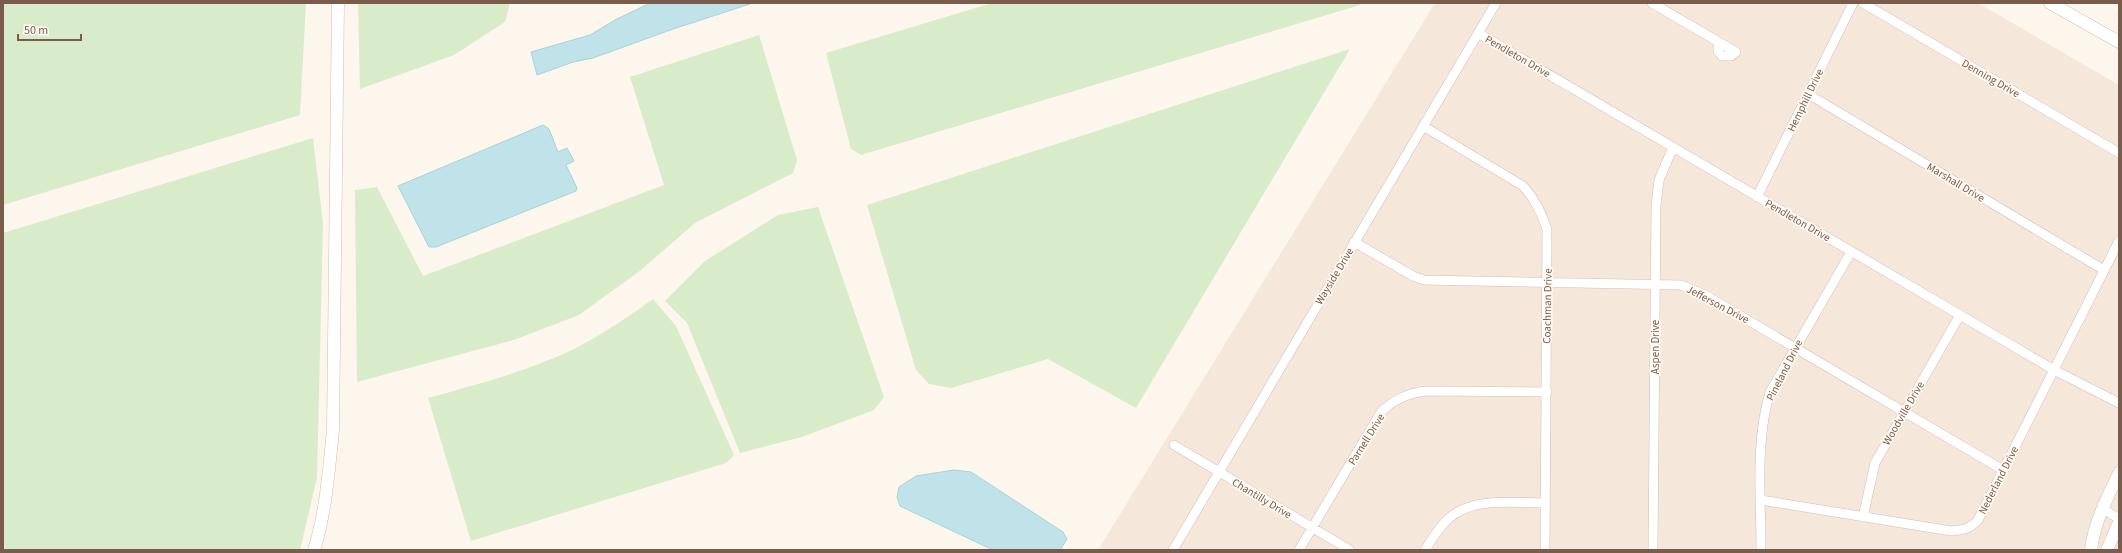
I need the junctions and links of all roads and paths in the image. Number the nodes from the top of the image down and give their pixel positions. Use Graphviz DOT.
graph roads {
  1 [pos="338,3"];
  2 [pos="1496,3"];
  3 [pos="1652,3"];
  4 [pos="1853,3"];
  5 [pos="1863,3"];
  6 [pos="2050,3"];
  7 [pos="1478,33"];
  8 [pos="2119,42"];
  9 [pos="1736,52"];
  10 [pos="1808,94"];
  11 [pos="1423,126"];
  12 [pos="1673,147"];
  13 [pos="2119,153"];
  14 [pos="1757,196"];
  15 [pos="2119,241"];
  16 [pos="1354,242"];
  17 [pos="1851,252"];
  18 [pos="2104,270"];
  19 [pos="1548,282"];
  20 [pos="1655,283"];
  21 [pos="1960,316"];
  22 [pos="1795,348"];
  23 [pos="2054,370"];
  24 [pos="1546,392"];
  25 [pos="2119,404"];
  26 [pos="1903,412"];
  27 [pos="1174,445"];
  28 [pos="2003,470"];
  29 [pos="1218,472"];
  30 [pos="2119,473"];
  31 [pos="1761,500"];
  32 [pos="1546,503"];
  33 [pos="2102,508"];
  34 [pos="1863,517"];
  35 [pos="2119,520"];
  36 [pos="1312,528"];
  37 [pos="314,550"];
  38 [pos="1173,550"];
  39 [pos="1299,550"];
  40 [pos="1350,550"];
  41 [pos="1425,550"];
  42 [pos="1545,550"];
  43 [pos="1653,550"];
  44 [pos="1760,550"];
  45 [pos="2091,550"];
  46 [pos="2107,550"];
  1 -- 37 [label="street"];
  2 -- 7 [label="street, Wayside Drive"];
  3 -- 9 [label="street"];
  4 -- 10 [label="street, Hemphill Drive"];
  5 -- 13 [label="street, Denning Drive"];
  6 -- 8 [label="street"];
  7 -- 11 [label="street, Wayside Drive"];
  7 -- 12 [label="street, Pendleton Drive"];
  10 -- 14 [label="street, Hemphill Drive"];
  10 -- 18 [label="street, Marshall Drive"];
  11 -- 16 [label="street, Wayside Drive"];
  11 -- 19 [label="street, Coachman Drive"];
  12 -- 14 [label="street, Pendleton Drive"];
  12 -- 20 [label="street, Aspen Drive"];
  14 -- 17 [label="street, Pendleton Drive"];
  15 -- 18 [label="street, Nederland Drive"];
  16 -- 19 [label="street, Jefferson Drive"];
  16 -- 29 [label="street, Wayside Drive"];
  17 -- 21 [label="street, Pendleton Drive"];
  17 -- 22 [label="street, Pineland Drive"];
  18 -- 23 [label="street, Nederland Drive"];
  19 -- 20 [label="street, Jefferson Drive"];
  19 -- 24 [label="street, Coachman Drive"];
  20 -- 22 [label="street, Jefferson Drive"];
  20 -- 43 [label="street, Aspen Drive"];
  21 -- 23 [label="street, Pendleton Drive"];
  21 -- 26 [label="street, Woodville Drive"];
  22 -- 26 [label="street, Jefferson Drive"];
  22 -- 31 [label="street, Pineland Drive"];
  23 -- 25 [label="street, Pendleton Drive"];
  23 -- 28 [label="street, Nederland Drive"];
  24 -- 32 [label="street, Coachman Drive"];
  24 -- 36 [label="street, Parnell Drive"];
  26 -- 28 [label="street, Jefferson Drive"];
  26 -- 34 [label="street, Woodville Drive"];
  27 -- 29 [label="street, Chantilly Drive"];
  28 -- 34 [label="street, Nederland Drive"];
  29 -- 36 [label="street, Chantilly Drive"];
  29 -- 38 [label="street, Wayside Drive"];
  30 -- 33 [label="street"];
  31 -- 34 [label="street, Nederland Drive"];
  31 -- 44 [label="street, Pineland Drive"];
  32 -- 41 [label="street"];
  32 -- 42 [label="street, Coachman Drive"];
  33 -- 35 [label="street"];
  33 -- 45 [label="street"];
  35 -- 46 [label="street"];
  36 -- 39 [label="street, Parnell Drive"];
  36 -- 40 [label="street, Chantilly Drive"];
}
